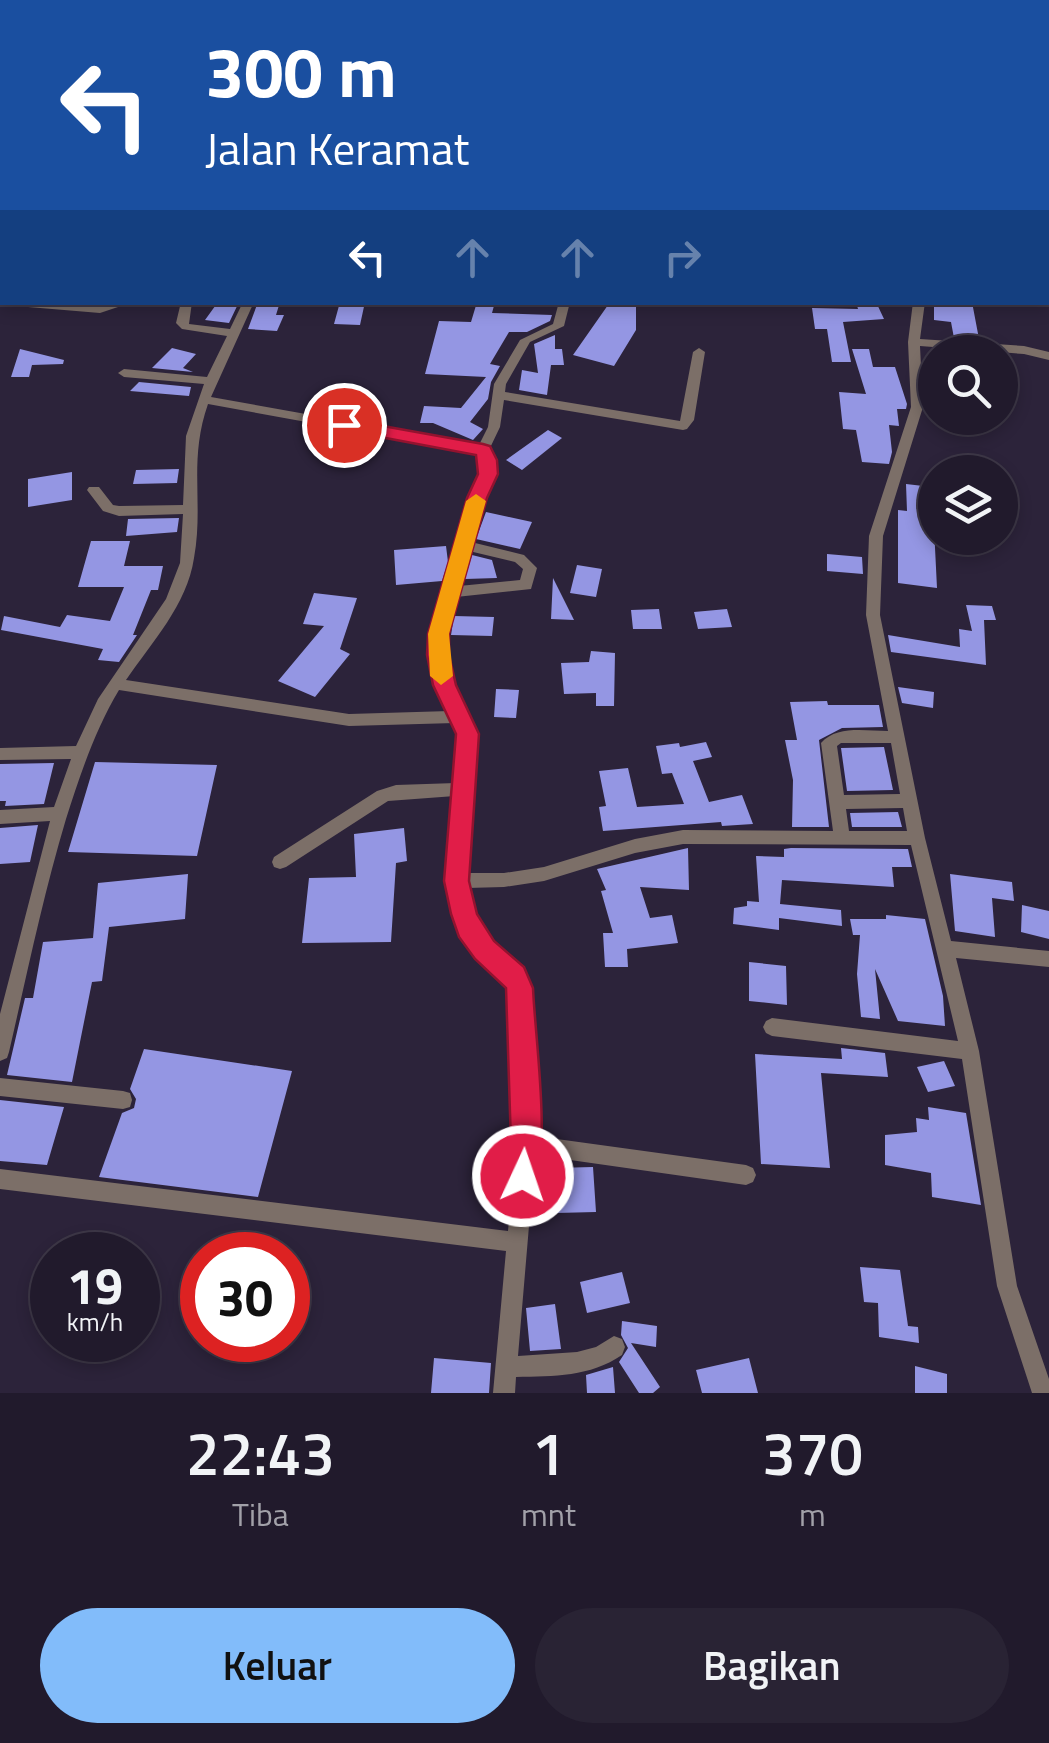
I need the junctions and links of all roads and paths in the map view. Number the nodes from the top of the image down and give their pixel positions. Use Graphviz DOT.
graph roads {
  1 [pos="39,305"];
  2 [pos="118,305"];
  3 [pos="186,305"];
  4 [pos="249,305"];
  5 [pos="565,305"];
  6 [pos="919,305"];
  7 [pos="235,333"];
  8 [pos="914,342"];
  9 [pos="699,352"];
  10 [pos="1049,356"];
  11 [pos="124,374"];
  12 [pos="212,380"];
  13 [pos="497,395"];
  14 [pos="206,400"];
  15 [pos="483,450"];
  16 [pos="94,490"];
  17 [pos="188,509"];
  18 [pos="464,545"];
  19 [pos="450,592"];
  20 [pos="116,684"];
  21 [pos="459,716"];
  22 [pos="896,738"];
  23 [pos="81,752"];
  24 [pos="0,754"];
  25 [pos="463,790"];
  26 [pos="909,801"];
  27 [pos="836,802"];
  28 [pos="58,814"];
  29 [pos="0,817"];
  30 [pos="842,838"];
  31 [pos="917,838"];
  32 [pos="280,862"];
  33 [pos="457,881"];
  34 [pos="947,949"];
  35 [pos="1049,959"];
  36 [pos="772,1027"];
  37 [pos="970,1051"];
  38 [pos="0,1052"];
  39 [pos="0,1087"];
  40 [pos="123,1100"];
  41 [pos="526,1144"];
  42 [pos="746,1174"];
  43 [pos="0,1179"];
  44 [pos="518,1242"];
  45 [pos="614,1346"];
  46 [pos="506,1367"];
  47 [pos="504,1393"];
  48 [pos="1043,1393"];
  1 -- 2 [label="street"];
  3 -- 7 [label="street"];
  4 -- 7 [label="street"];
  5 -- 13 [label="street"];
  6 -- 8 [label="street"];
  7 -- 12 [label="street"];
  8 -- 10 [label="street"];
  8 -- 22 [label="street"];
  9 -- 13 [label="street"];
  11 -- 12 [label="street"];
  12 -- 14 [label="street"];
  13 -- 15 [label="street"];
  14 -- 15 [label="street"];
  14 -- 17 [label="street"];
  15 -- 18 [label="street"];
  16 -- 17 [label="street"];
  17 -- 20 [label="street"];
  18 -- 19 [label="street"];
  18 -- 19 [label="street"];
  19 -- 21 [label="street"];
  20 -- 21 [label="street"];
  20 -- 23 [label="street"];
  21 -- 25 [label="street"];
  22 -- 26 [label="street"];
  22 -- 27 [label="street"];
  23 -- 24 [label="street"];
  23 -- 28 [label="street"];
  25 -- 32 [label="street"];
  25 -- 33 [label="street"];
  26 -- 27 [label="street"];
  26 -- 31 [label="street"];
  27 -- 30 [label="street"];
  28 -- 29 [label="street"];
  28 -- 38 [label="street"];
  30 -- 31 [label="street"];
  30 -- 33 [label="street"];
  31 -- 34 [label="street"];
  33 -- 41 [label="street"];
  34 -- 35 [label="street"];
  34 -- 37 [label="street"];
  36 -- 37 [label="street"];
  37 -- 48 [label="street"];
  39 -- 40 [label="street"];
  41 -- 42 [label="street"];
  41 -- 44 [label="street"];
  43 -- 44 [label="street"];
  44 -- 46 [label="street"];
  45 -- 46 [label="street"];
  46 -- 47 [label="street"];
}
